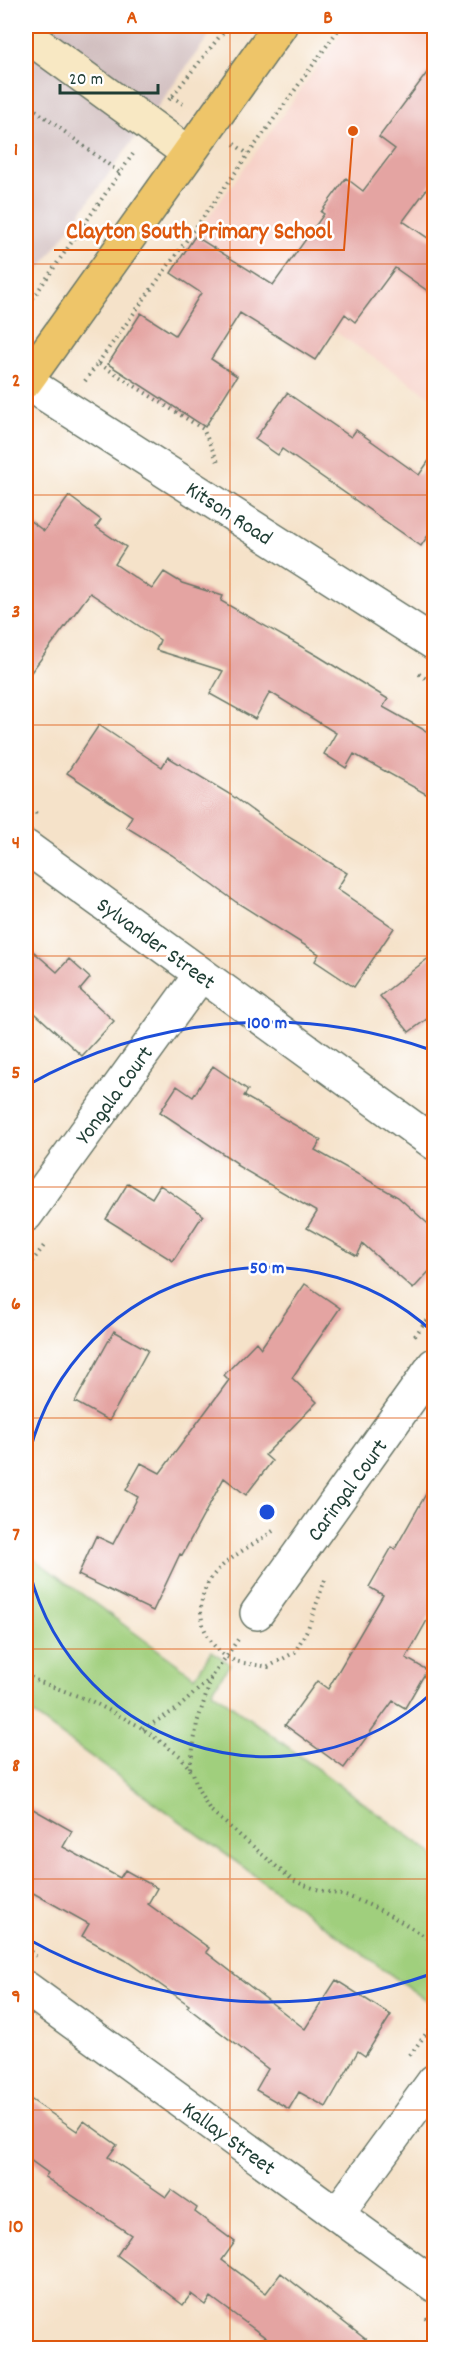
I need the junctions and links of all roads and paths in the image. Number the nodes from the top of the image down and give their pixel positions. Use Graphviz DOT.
graph roads {
  1 [pos="228,26"];
  2 [pos="280,26"];
  3 [pos="341,26"];
  4 [pos="26,35"];
  5 [pos="26,103"];
  6 [pos="151,126"];
  7 [pos="188,153"];
  8 [pos="120,173"];
  9 [pos="26,308"];
  10 [pos="98,363"];
  11 [pos="26,381"];
  12 [pos="67,408"];
  13 [pos="220,468"];
  14 [pos="435,643"];
  15 [pos="26,847"];
  16 [pos="201,974"];
  17 [pos="435,1143"];
  18 [pos="26,1215"];
  19 [pos="435,1365"];
  20 [pos="257,1613"];
  21 [pos="26,1674"];
  22 [pos="212,1677"];
  23 [pos="143,1729"];
  24 [pos="190,1768"];
  25 [pos="435,1942"];
  26 [pos="26,1988"];
  27 [pos="435,2081"];
  28 [pos="337,2214"];
  29 [pos="435,2285"];
  1 -- 6 [label="path"];
  2 -- 7 [label="main road"];
  3 -- 10 [label="path"];
  4 -- 6 [label="main road"];
  5 -- 8 [label="path"];
  6 -- 7 [label="main road"];
  6 -- 8 [label="path"];
  7 -- 11 [label="main road"];
  8 -- 9 [label="path"];
  10 -- 12 [label="path"];
  10 -- 13 [label="path"];
  11 -- 12 [label="street, Kitson Road"];
  12 -- 14 [label="street, Kitson Road"];
  15 -- 16 [label="street, Sylvander Street"];
  16 -- 17 [label="street, Sylvander Street"];
  16 -- 18 [label="street, Yongala Court"];
  19 -- 20 [label="street, Caringal Court"];
  20 -- 22 [label="path"];
  21 -- 23 [label="path"];
  22 -- 23 [label="path"];
  22 -- 24 [label="path"];
  23 -- 24 [label="path"];
  24 -- 25 [label="path"];
  26 -- 28 [label="street, Kallay Street"];
  27 -- 28 [label="street"];
  28 -- 29 [label="street, Kallay Street"];
}
